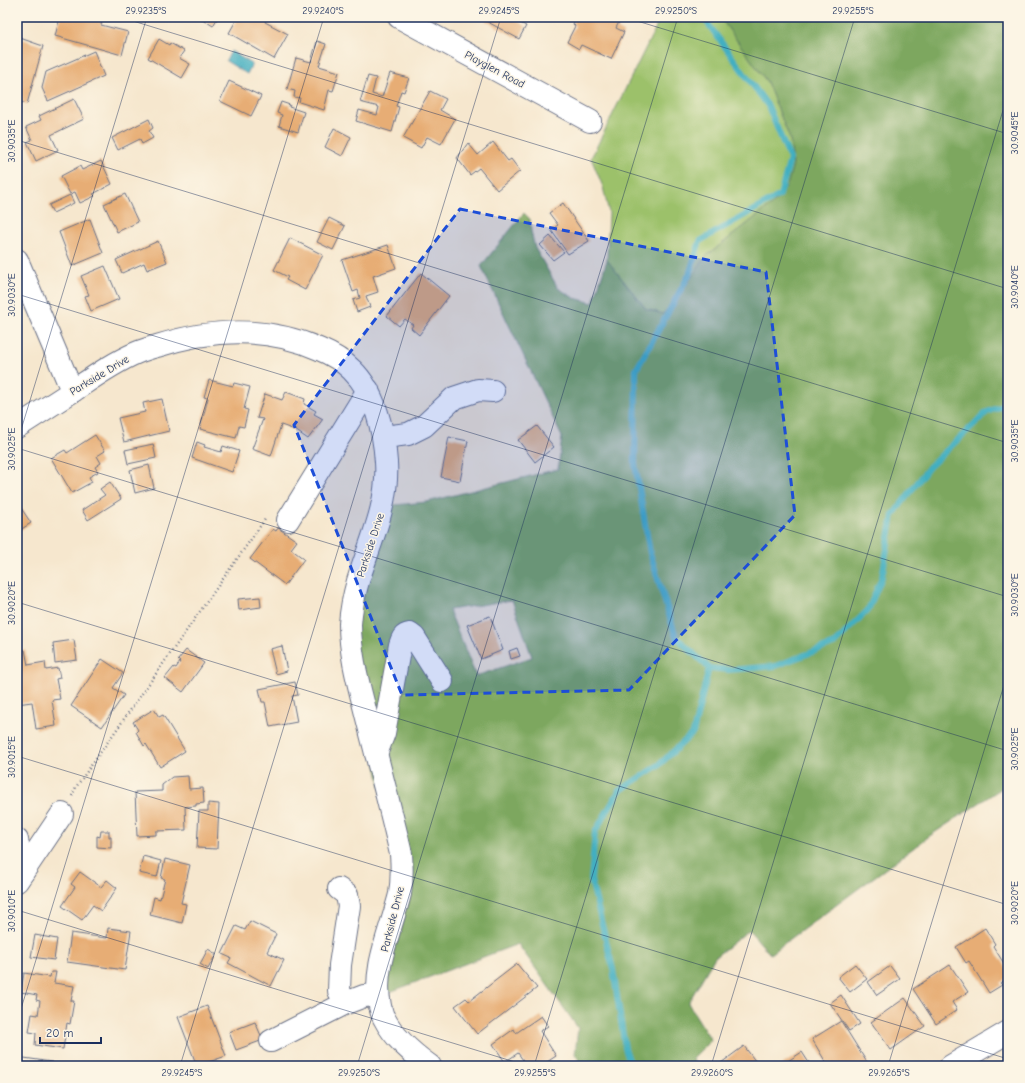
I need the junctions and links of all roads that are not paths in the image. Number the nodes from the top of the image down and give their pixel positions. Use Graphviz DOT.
graph roads {
  1 [pos="399,17"];
  2 [pos="590,121"];
  3 [pos="17,260"];
  4 [pos="368,390"];
  5 [pos="73,391"];
  6 [pos="493,391"];
  7 [pos="17,427"];
  8 [pos="384,437"];
  9 [pos="279,517"];
  10 [pos="442,681"];
  11 [pos="376,754"];
  12 [pos="62,814"];
  13 [pos="17,840"];
  14 [pos="20,876"];
  15 [pos="339,889"];
  16 [pos="378,995"];
  17 [pos="346,1003"];
  18 [pos="1008,1032"];
  19 [pos="271,1041"];
  20 [pos="430,1066"];
  21 [pos="951,1066"];
  1 -- 2 [label="street, Playglen Road"];
  3 -- 5 [label="street"];
  4 -- 5 [label="street, Parkside Drive"];
  4 -- 8 [label="street, Parkside Drive"];
  4 -- 9 [label="street"];
  5 -- 7 [label="street, Parkside Drive"];
  6 -- 8 [label="street"];
  8 -- 11 [label="street, Parkside Drive"];
  10 -- 11 [label="street"];
  11 -- 16 [label="street, Parkside Drive"];
  12 -- 14 [label="street"];
  13 -- 14 [label="street"];
  15 -- 17 [label="street"];
  16 -- 17 [label="street"];
  16 -- 20 [label="street, Parkside Drive"];
  17 -- 19 [label="street"];
  18 -- 21 [label="street"];
}
